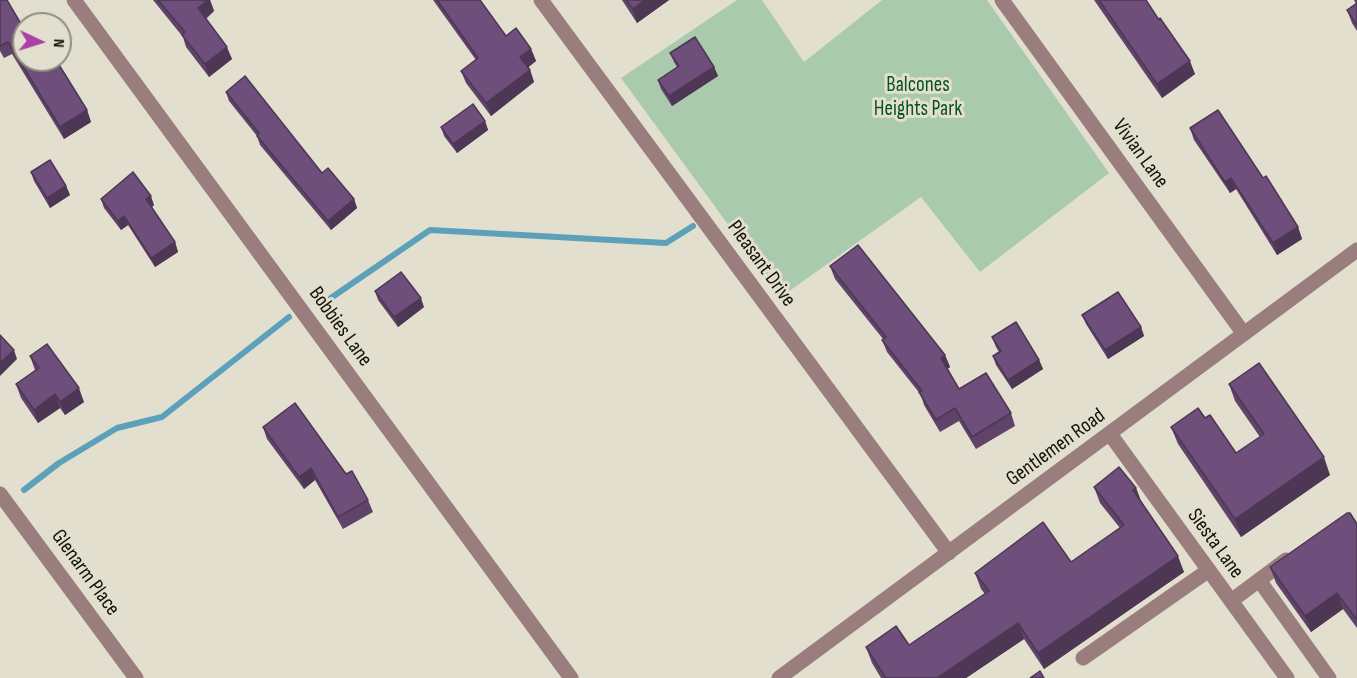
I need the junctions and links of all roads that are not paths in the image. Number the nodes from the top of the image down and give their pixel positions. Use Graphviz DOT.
graph roads {
  1 [pos="74,0"];
  2 [pos="540,0"];
  3 [pos="1002,0"];
  4 [pos="1357,250"];
  5 [pos="1244,334"];
  6 [pos="1110,434"];
  7 [pos="0,494"];
  8 [pos="1301,549"];
  9 [pos="949,553"];
  10 [pos="1209,570"];
  11 [pos="1258,580"];
  12 [pos="1231,601"];
  13 [pos="1083,658"];
  14 [pos="785,676"];
  15 [pos="136,678"];
  16 [pos="571,678"];
  17 [pos="1287,678"];
  18 [pos="1329,678"];
  1 -- 16 [label="street, Bobbies Lane"];
  2 -- 9 [label="street, Pleasant Drive"];
  3 -- 5 [label="street, Vivian Lane"];
  4 -- 5 [label="street, Gentlemen Road"];
  5 -- 6 [label="street, Gentlemen Road"];
  6 -- 9 [label="street, Gentlemen Road"];
  6 -- 10 [label="street, Siesta Lane"];
  7 -- 15 [label="street, Glenarm Place"];
  8 -- 11 [label="street"];
  9 -- 14 [label="street, Gentlemen Road"];
  10 -- 12 [label="street, Siesta Lane"];
  10 -- 13 [label="street"];
  11 -- 12 [label="street"];
  11 -- 18 [label="street"];
  12 -- 17 [label="street, Siesta Lane"];
}
